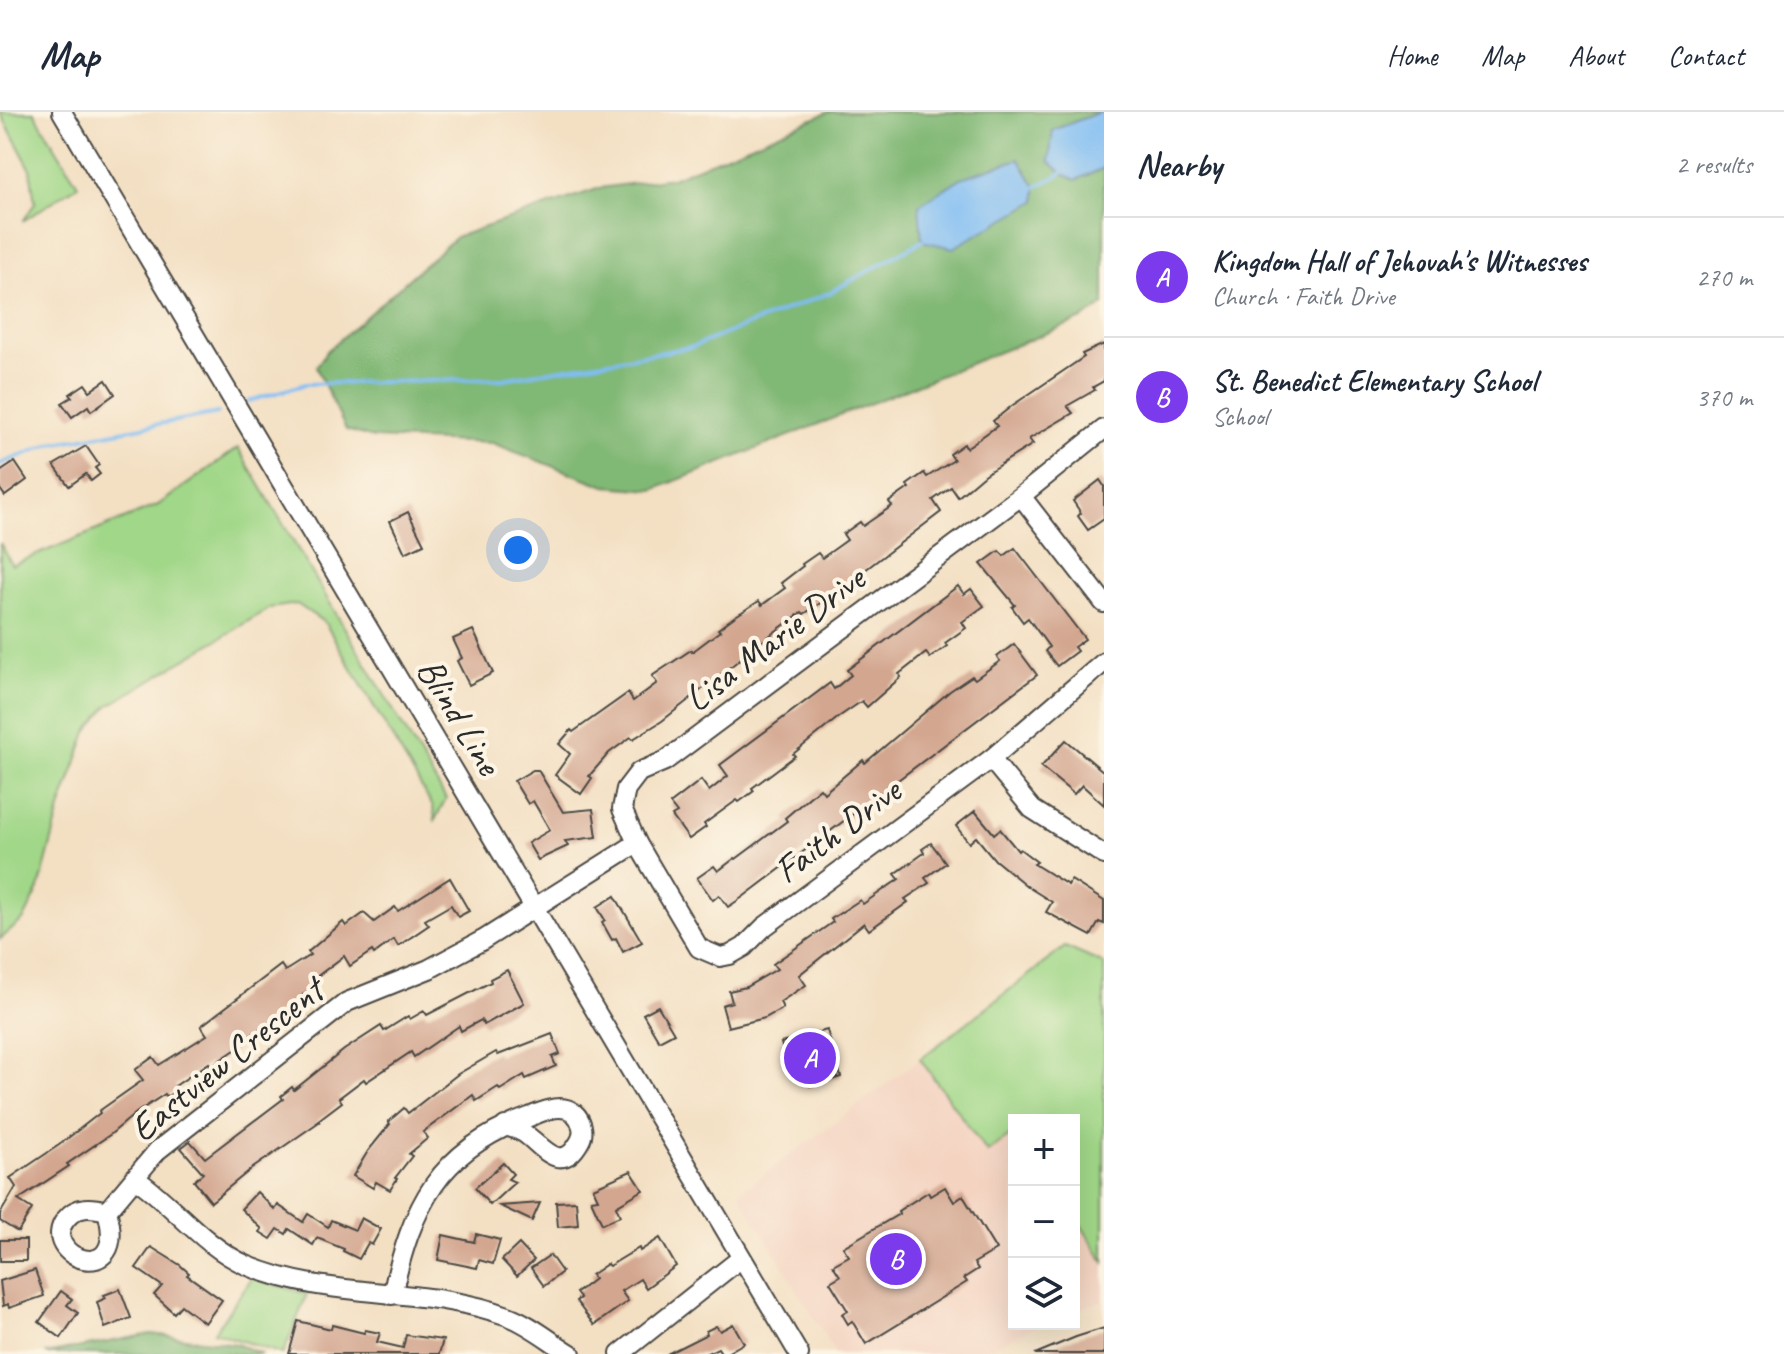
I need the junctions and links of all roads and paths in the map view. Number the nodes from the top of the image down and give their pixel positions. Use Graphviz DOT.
graph roads {
  1 [pos="62,112"];
  2 [pos="1104,429"];
  3 [pos="1021,496"];
  4 [pos="1104,603"];
  5 [pos="1104,662"];
  6 [pos="991,759"];
  7 [pos="637,843"];
  8 [pos="1104,855"];
  9 [pos="534,908"];
  10 [pos="505,1126"];
  11 [pos="136,1179"];
  12 [pos="107,1211"];
  13 [pos="740,1259"];
  14 [pos="392,1295"];
  15 [pos="571,1354"];
  16 [pos="620,1354"];
  17 [pos="799,1354"];
  1 -- 9 [label="street, Blind Line"];
  2 -- 3 [label="street, Lisa Marie Drive"];
  3 -- 4 [label="street"];
  3 -- 7 [label="street, Lisa Marie Drive"];
  5 -- 6 [label="street, Faith Drive"];
  6 -- 7 [label="street, Faith Drive"];
  6 -- 8 [label="street"];
  7 -- 9 [label="street"];
  9 -- 11 [label="street, Eastview Crescent"];
  9 -- 13 [label="street, Blind Line"];
  10 -- 14 [label="street"];
  11 -- 12 [label="street"];
  11 -- 14 [label="street, Eastview Crescent"];
  13 -- 16 [label="street"];
  13 -- 17 [label="street, Blind Line"];
  14 -- 15 [label="street, Eastview Crescent"];
}
